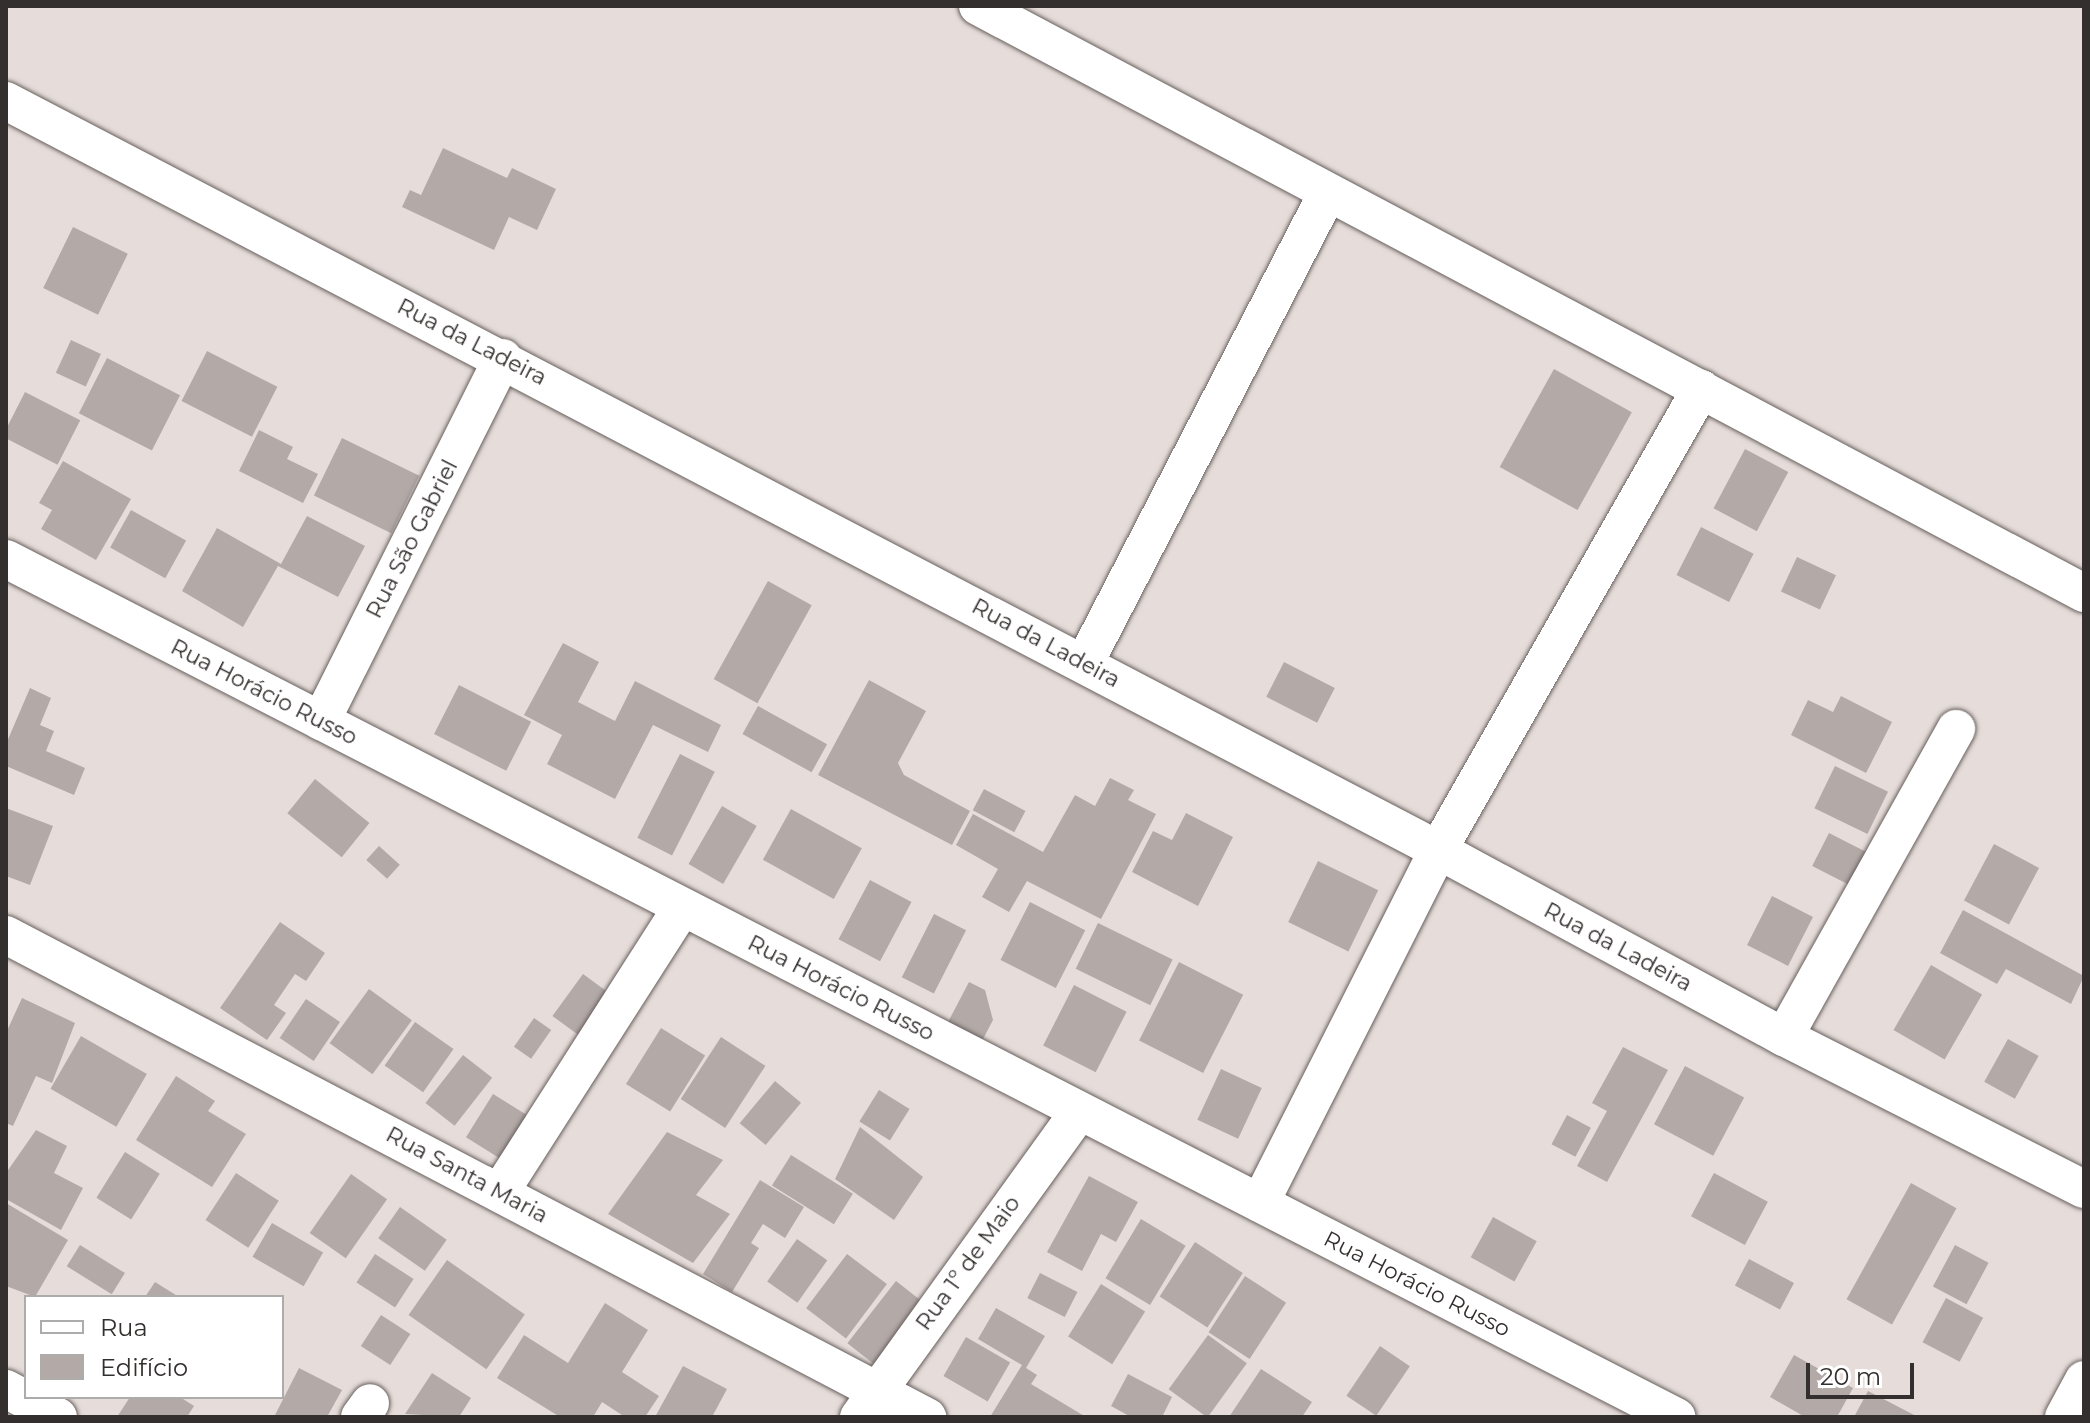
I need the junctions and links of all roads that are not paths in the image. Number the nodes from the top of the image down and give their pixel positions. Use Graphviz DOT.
graph roads {
  1 [pos="978,6"];
  2 [pos="6,101"];
  3 [pos="1328,192"];
  4 [pos="503,358"];
  5 [pos="1701,389"];
  6 [pos="6,559"];
  7 [pos="2084,593"];
  8 [pos="1084,664"];
  9 [pos="321,721"];
  10 [pos="1956,729"];
  11 [pos="1438,850"];
  12 [pos="682,907"];
  13 [pos="6,935"];
  14 [pos="1784,1037"];
  15 [pos="1080,1111"];
  16 [pos="2084,1189"];
  17 [pos="500,1192"];
  18 [pos="1260,1203"];
  19 [pos="2084,1380"];
  20 [pos="6,1389"];
  21 [pos="24,1399"];
  22 [pos="25,1399"];
  23 [pos="867,1404"];
  24 [pos="58,1417"];
  25 [pos="927,1417"];
  26 [pos="1676,1417"];
  27 [pos="2064,1417"];
  1 -- 3 [label="street"];
  2 -- 4 [label="street, Rua da Ladeira"];
  3 -- 5 [label="street"];
  3 -- 8 [label="street"];
  4 -- 8 [label="street, Rua da Ladeira"];
  4 -- 9 [label="street, Rua São Gabriel"];
  5 -- 7 [label="street"];
  5 -- 11 [label="street"];
  6 -- 9 [label="street, Rua Horácio Russo"];
  8 -- 11 [label="street, Rua da Ladeira"];
  9 -- 12 [label="street, Rua Horácio Russo"];
  10 -- 14 [label="street"];
  11 -- 14 [label="street, Rua da Ladeira"];
  11 -- 18 [label="street"];
  12 -- 15 [label="street, Rua Horácio Russo"];
  12 -- 17 [label="street"];
  13 -- 17 [label="street, Rua Santa Maria"];
  14 -- 16 [label="street, Rua da Ladeira"];
  15 -- 18 [label="street, Rua Horácio Russo"];
  15 -- 23 [label="street, Rua 1º de Maio"];
  17 -- 23 [label="street, Rua Santa Maria"];
  18 -- 26 [label="street, Rua Horácio Russo"];
  19 -- 27 [label="street"];
  20 -- 21 [label="street"];
  22 -- 24 [label="street"];
  23 -- 25 [label="street, Rua Santa Maria"];
}
